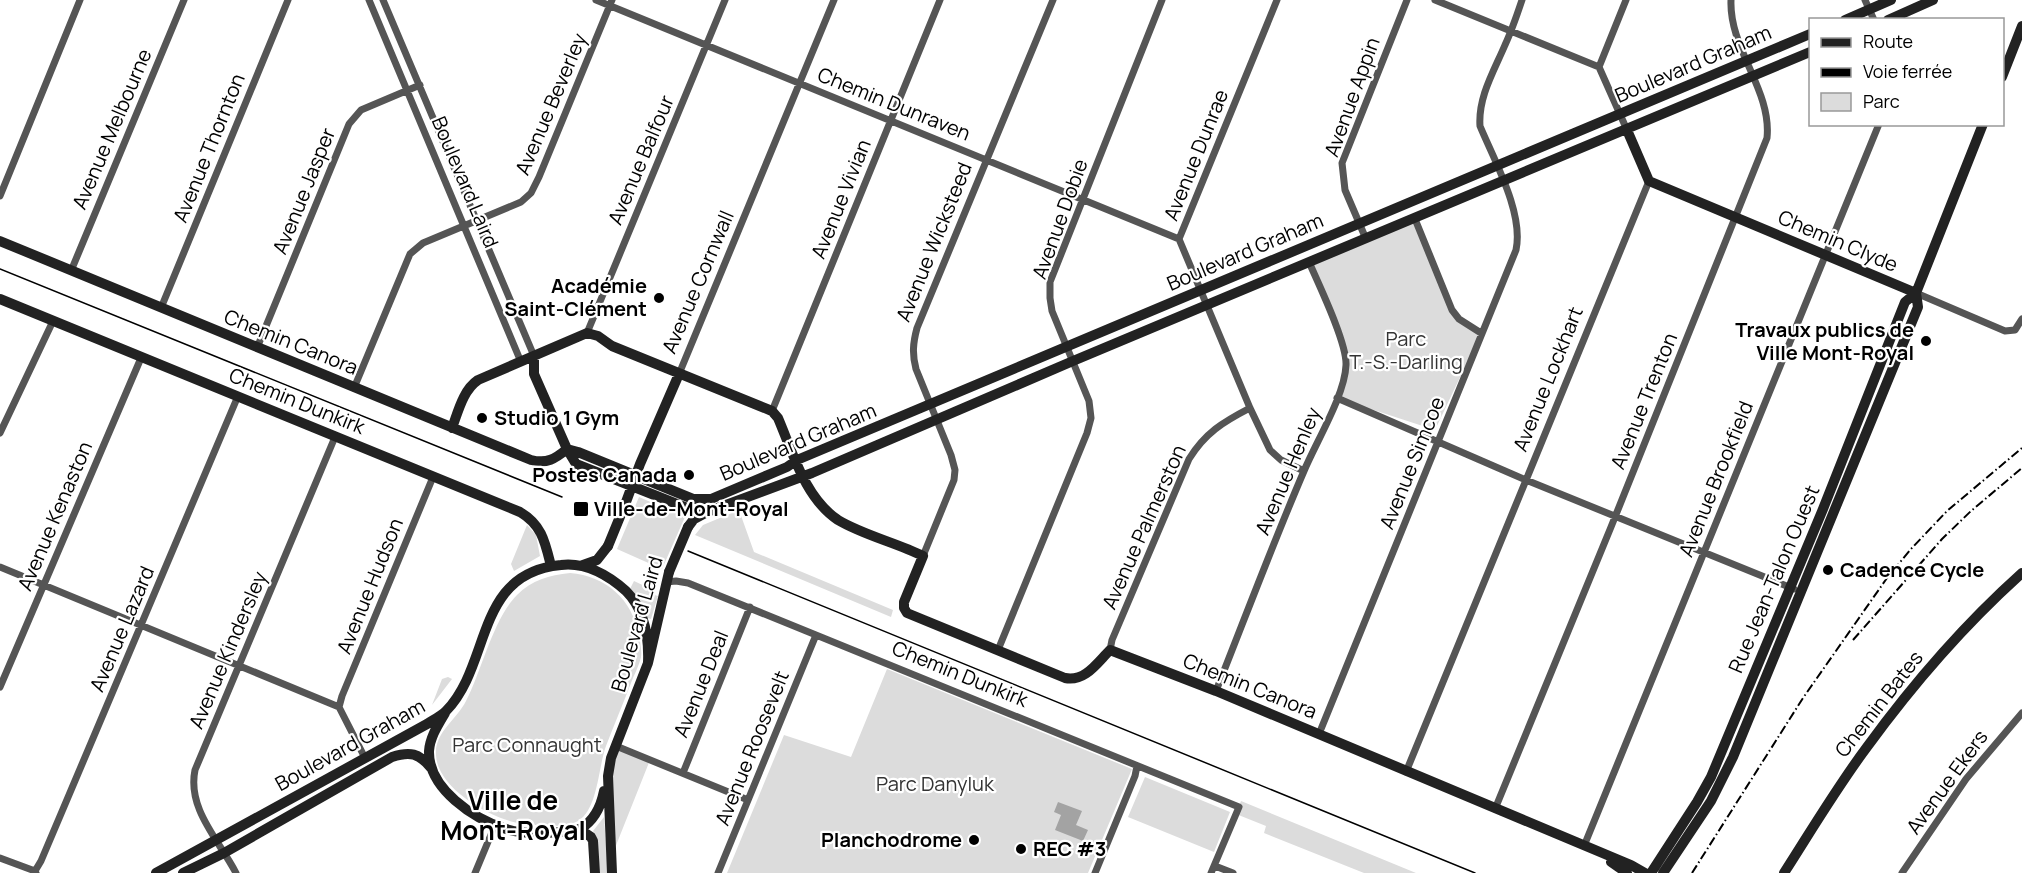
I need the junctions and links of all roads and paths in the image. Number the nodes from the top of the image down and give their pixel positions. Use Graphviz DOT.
graph roads {
  1 [pos="80,0"];
  2 [pos="184,0"];
  3 [pos="288,0"];
  4 [pos="369,0"];
  5 [pos="383,0"];
  6 [pos="596,0"];
  7 [pos="725,0"];
  8 [pos="834,0"];
  9 [pos="940,0"];
  10 [pos="1053,0"];
  11 [pos="1162,0"];
  12 [pos="1277,0"];
  13 [pos="1407,0"];
  14 [pos="1436,0"];
  15 [pos="1522,0"];
  16 [pos="1626,0"];
  17 [pos="1731,0"];
  18 [pos="1891,0"];
  19 [pos="1933,0"];
  20 [pos="610,3"];
  21 [pos="1869,10"];
  22 [pos="1850,18"];
  23 [pos="1892,18"];
  24 [pos="2022,27"];
  25 [pos="1511,31"];
  26 [pos="2022,33"];
  27 [pos="1809,34"];
  28 [pos="707,45"];
  29 [pos="2016,45"];
  30 [pos="1809,52"];
  31 [pos="1746,61"];
  32 [pos="1599,67"];
  33 [pos="2004,72"];
  34 [pos="1752,77"];
  35 [pos="800,84"];
  36 [pos="420,85"];
  37 [pos="406,90"];
  38 [pos="1620,113"];
  39 [pos="891,122"];
  40 [pos="1878,126"];
  41 [pos="1982,126"];
  42 [pos="1627,130"];
  43 [pos="987,160"];
  44 [pos="1497,165"];
  45 [pos="1649,181"];
  46 [pos="1503,182"];
  47 [pos="0,196"];
  48 [pos="1083,200"];
  49 [pos="1737,218"];
  50 [pos="1415,219"];
  51 [pos="477,221"];
  52 [pos="1359,224"];
  53 [pos="464,226"];
  54 [pos="1179,239"];
  55 [pos="1366,239"];
  56 [pos="0,241"];
  57 [pos="1825,255"];
  58 [pos="1309,262"];
  59 [pos="71,271"];
  60 [pos="1200,290"];
  61 [pos="1916,293"];
  62 [pos="0,299"];
  63 [pos="1207,306"];
  64 [pos="161,308"];
  65 [pos="2022,319"];
  66 [pos="53,321"];
  67 [pos="587,333"];
  68 [pos="1481,333"];
  69 [pos="1067,347"];
  70 [pos="257,348"];
  71 [pos="534,356"];
  72 [pos="141,358"];
  73 [pos="1073,361"];
  74 [pos="522,362"];
  75 [pos="534,374"];
  76 [pos="679,374"];
  77 [pos="354,388"];
  78 [pos="238,396"];
  79 [pos="1337,398"];
  80 [pos="931,405"];
  81 [pos="1250,408"];
  82 [pos="772,411"];
  83 [pos="937,419"];
  84 [pos="452,428"];
  85 [pos="0,433"];
  86 [pos="335,437"];
  87 [pos="1437,443"];
  88 [pos="567,449"];
  89 [pos="796,460"];
  90 [pos="1304,471"];
  91 [pos="803,476"];
  92 [pos="433,477"];
  93 [pos="1526,480"];
  94 [pos="635,481"];
  95 [pos="693,504"];
  96 [pos="707,512"];
  97 [pos="1615,517"];
  98 [pos="687,527"];
  99 [pos="1703,553"];
  100 [pos="923,556"];
  101 [pos="583,565"];
  102 [pos="551,566"];
  103 [pos="0,567"];
  104 [pos="2022,573"];
  105 [pos="667,577"];
  106 [pos="44,585"];
  107 [pos="1796,590"];
  108 [pos="750,607"];
  109 [pos="142,627"];
  110 [pos="816,634"];
  111 [pos="998,650"];
  112 [pos="1110,650"];
  113 [pos="648,663"];
  114 [pos="239,666"];
  115 [pos="0,687"];
  116 [pos="1216,691"];
  117 [pos="339,707"];
  118 [pos="446,711"];
  119 [pos="2022,713"];
  120 [pos="1319,734"];
  121 [pos="616,746"];
  122 [pos="365,758"];
  123 [pos="1137,766"];
  124 [pos="433,771"];
  125 [pos="1407,772"];
  126 [pos="683,773"];
  127 [pos="608,776"];
  128 [pos="748,800"];
  129 [pos="1495,809"];
  130 [pos="495,825"];
  131 [pos="579,829"];
  132 [pos="216,840"];
  133 [pos="1584,846"];
  134 [pos="1596,851"];
  135 [pos="224,853"];
  136 [pos="0,858"];
  137 [pos="1213,869"];
  138 [pos="36,872"];
  139 [pos="156,873"];
  140 [pos="183,873"];
  141 [pos="236,873"];
  142 [pos="475,873"];
  143 [pos="595,873"];
  144 [pos="612,873"];
  145 [pos="718,873"];
  146 [pos="1095,873"];
  147 [pos="1233,873"];
  148 [pos="1627,873"];
  149 [pos="1645,873"];
  150 [pos="1651,873"];
  151 [pos="1663,873"];
  152 [pos="1784,873"];
  153 [pos="1902,873"];
  1 -- 47 [label="street"];
  2 -- 59 [label="street, Avenue Melbourne"];
  3 -- 64 [label="street, Avenue Thornton"];
  4 -- 37 [label="street, Boulevard Laird"];
  5 -- 36 [label="street, Boulevard Laird"];
  6 -- 20 [label="street, Chemin Dunraven"];
  7 -- 28 [label="street, Avenue Balfour"];
  8 -- 35 [label="street, Avenue Cornwall"];
  9 -- 39 [label="street, Avenue Vivian"];
  10 -- 43 [label="street, Avenue Wicksteed"];
  11 -- 48 [label="street, Avenue Dobie"];
  12 -- 54 [label="street, Avenue Dunrae"];
  13 -- 52 [label="street, Avenue Appin"];
  14 -- 25 [label="street"];
  15 -- 25 [label="street, Avenue Simcoe"];
  16 -- 32 [label="street"];
  17 -- 31 [label="street, Avenue Trenton"];
  18 -- 21 [label="street"];
  19 -- 23 [label="street"];
  20 -- 28 [label="street, Chemin Dunraven"];
  20 -- 51 [label="street, Avenue Beverley"];
  21 -- 22 [label="street"];
  24 -- 29 [label="street"];
  25 -- 32 [label="street"];
  25 -- 44 [label="street, Avenue Simcoe"];
  26 -- 29 [label="street"];
  27 -- 31 [label="street, Boulevard Graham"];
  28 -- 35 [label="street, Chemin Dunraven"];
  28 -- 67 [label="street, Avenue Balfour"];
  29 -- 33 [label="street"];
  30 -- 34 [label="street, Boulevard Graham"];
  31 -- 34 [label="street, Avenue Trenton"];
  31 -- 38 [label="street, Boulevard Graham"];
  32 -- 38 [label="street"];
  34 -- 42 [label="street, Boulevard Graham"];
  34 -- 49 [label="street, Avenue Trenton"];
  35 -- 39 [label="street, Chemin Dunraven"];
  35 -- 76 [label="street, Avenue Cornwall"];
  36 -- 37 [label="street, Avenue Jasper"];
  36 -- 51 [label="street, Boulevard Laird"];
  37 -- 53 [label="street, Boulevard Laird"];
  37 -- 70 [label="street, Avenue Jasper"];
  38 -- 42 [label="street"];
  38 -- 44 [label="street, Boulevard Graham"];
  39 -- 43 [label="street, Chemin Dunraven"];
  39 -- 82 [label="street, Avenue Vivian"];
  40 -- 57 [label="street, Avenue Brookfield"];
  41 -- 61 [label="street, Rue Jean-Talon Ouest"];
  42 -- 45 [label="street"];
  42 -- 46 [label="street, Boulevard Graham"];
  43 -- 48 [label="street, Chemin Dunraven"];
  43 -- 80 [label="street, Avenue Wicksteed"];
  44 -- 46 [label="street, Avenue Simcoe"];
  44 -- 52 [label="street, Boulevard Graham"];
  45 -- 49 [label="street, Chemin Clyde"];
  45 -- 93 [label="street, Avenue Lockhart"];
  46 -- 50 [label="street, Boulevard Graham"];
  46 -- 68 [label="street, Avenue Simcoe"];
  48 -- 54 [label="street, Chemin Dunraven"];
  48 -- 69 [label="street, Avenue Dobie"];
  49 -- 57 [label="street, Chemin Clyde"];
  49 -- 97 [label="street, Avenue Trenton"];
  50 -- 55 [label="street, Boulevard Graham"];
  50 -- 68 [label="street"];
  51 -- 53 [label="street, Avenue Beverley"];
  51 -- 71 [label="street, Boulevard Laird"];
  52 -- 55 [label="street, Avenue Appin"];
  52 -- 60 [label="street, Boulevard Graham"];
  53 -- 74 [label="street, Boulevard Laird"];
  53 -- 77 [label="street, Avenue Beverley"];
  54 -- 60 [label="street, Avenue Dunrae"];
  55 -- 58 [label="street, Boulevard Graham"];
  56 -- 59 [label="street, Chemin Canora"];
  57 -- 61 [label="street, Chemin Clyde"];
  57 -- 99 [label="street, Avenue Brookfield"];
  58 -- 63 [label="street, Boulevard Graham"];
  58 -- 79 [label="street, Avenue Henley"];
  59 -- 64 [label="street, Chemin Canora"];
  60 -- 63 [label="street, Avenue Dunrae"];
  60 -- 69 [label="street, Boulevard Graham"];
  61 -- 65 [label="street, Chemin Clyde"];
  61 -- 107 [label="street, Rue Jean-Talon Ouest"];
  62 -- 66 [label="street, Chemin Dunkirk"];
  63 -- 73 [label="street, Boulevard Graham"];
  63 -- 81 [label="street, Avenue Dunrae"];
  64 -- 70 [label="street, Chemin Canora"];
  66 -- 72 [label="street, Chemin Dunkirk"];
  66 -- 85 [label="street"];
  67 -- 71 [label="street"];
  67 -- 76 [label="street"];
  68 -- 87 [label="street, Avenue Simcoe"];
  69 -- 73 [label="street, Avenue Dobie"];
  69 -- 80 [label="street, Boulevard Graham"];
  70 -- 77 [label="street, Chemin Canora"];
  71 -- 74 [label="street"];
  71 -- 75 [label="street, Boulevard Laird"];
  72 -- 78 [label="street, Chemin Dunkirk"];
  72 -- 106 [label="street, Avenue Kenaston"];
  73 -- 83 [label="street, Boulevard Graham"];
  73 -- 111 [label="street, Avenue Dobie"];
  74 -- 75 [label="street, Boulevard Laird"];
  74 -- 84 [label="street"];
  75 -- 88 [label="street, Boulevard Laird"];
  76 -- 82 [label="street"];
  76 -- 94 [label="street, Avenue Cornwall"];
  77 -- 84 [label="street, Chemin Canora"];
  78 -- 86 [label="street, Chemin Dunkirk"];
  78 -- 109 [label="street, Avenue Lazard"];
  79 -- 87 [label="street"];
  79 -- 90 [label="street, Avenue Henley"];
  80 -- 83 [label="street, Avenue Wicksteed"];
  80 -- 89 [label="street, Boulevard Graham"];
  81 -- 90 [label="street, Avenue Dunrae"];
  81 -- 112 [label="street, Avenue Palmerston"];
  82 -- 89 [label="street"];
  83 -- 91 [label="street, Boulevard Graham"];
  83 -- 100 [label="street, Avenue Wicksteed"];
  84 -- 88 [label="street, Chemin Canora"];
  86 -- 92 [label="street, Chemin Dunkirk"];
  86 -- 114 [label="street, Avenue Kindersley"];
  87 -- 93 [label="street"];
  87 -- 120 [label="street, Avenue Simcoe"];
  88 -- 94 [label="street"];
  89 -- 91 [label="street"];
  89 -- 95 [label="street, Boulevard Graham"];
  90 -- 116 [label="street, Avenue Henley"];
  91 -- 96 [label="street, Boulevard Graham"];
  91 -- 100 [label="street"];
  92 -- 102 [label="street, Chemin Dunkirk"];
  92 -- 117 [label="street, Avenue Hudson"];
  93 -- 97 [label="street"];
  93 -- 125 [label="street, Avenue Lockhart"];
  94 -- 95 [label="street"];
  94 -- 101 [label="street, Avenue Cornwall, bridge"];
  95 -- 96 [label="street, Boulevard Graham"];
  95 -- 98 [label="street, Boulevard Laird"];
  96 -- 98 [label="street"];
  97 -- 99 [label="street"];
  97 -- 129 [label="street, Avenue Trenton"];
  98 -- 105 [label="street, Boulevard Laird, bridge"];
  99 -- 107 [label="street"];
  99 -- 133 [label="street, Avenue Brookfield"];
  100 -- 111 [label="street, Avenue Wicksteed"];
  101 -- 102 [label="street, Boulevard Graham"];
  101 -- 113 [label="street, Boulevard Graham"];
  102 -- 118 [label="street, Boulevard Graham"];
  103 -- 106 [label="street"];
  104 -- 152 [label="street, Chemin Bates"];
  105 -- 108 [label="street, Chemin Dunkirk"];
  105 -- 113 [label="street, Boulevard Laird"];
  106 -- 109 [label="street"];
  106 -- 115 [label="street, Avenue Kenaston"];
  107 -- 150 [label="street, Rue Jean-Talon Ouest"];
  107 -- 151 [label="street, Rue Jean-Talon Ouest"];
  108 -- 110 [label="street, Chemin Dunkirk"];
  108 -- 126 [label="street, Avenue Deal"];
  109 -- 114 [label="street"];
  109 -- 138 [label="street, Avenue Lazard"];
  110 -- 123 [label="street, Chemin Dunkirk"];
  110 -- 128 [label="street, Avenue Roosevelt"];
  111 -- 112 [label="street"];
  112 -- 116 [label="street, Chemin Canora"];
  113 -- 121 [label="street, Boulevard Laird"];
  114 -- 117 [label="street"];
  114 -- 132 [label="street, Avenue Kindersley"];
  116 -- 120 [label="street, Chemin Canora"];
  117 -- 122 [label="street"];
  118 -- 122 [label="street, Boulevard Graham"];
  118 -- 124 [label="street"];
  119 -- 153 [label="street, Avenue Ekers"];
  120 -- 125 [label="street, Chemin Canora"];
  121 -- 126 [label="street"];
  121 -- 127 [label="street, Boulevard Laird"];
  122 -- 132 [label="street, Boulevard Graham"];
  123 -- 137 [label="street, Chemin Dunkirk"];
  123 -- 146 [label="street"];
  124 -- 130 [label="street"];
  124 -- 135 [label="street, Boulevard Graham"];
  125 -- 129 [label="street, Chemin Canora"];
  126 -- 128 [label="street"];
  127 -- 131 [label="street"];
  127 -- 144 [label="street, Boulevard Laird"];
  128 -- 145 [label="street, Avenue Roosevelt"];
  129 -- 133 [label="street, Chemin Canora"];
  130 -- 131 [label="street"];
  130 -- 142 [label="street"];
  131 -- 143 [label="street"];
  132 -- 135 [label="street, Avenue Kindersley"];
  132 -- 139 [label="street, Boulevard Graham"];
  133 -- 134 [label="street, Chemin Canora"];
  134 -- 148 [label="street, Chemin Canora"];
  134 -- 149 [label="street, Chemin Canora"];
  135 -- 140 [label="street, Boulevard Graham"];
  135 -- 141 [label="street, Avenue Kindersley"];
  136 -- 138 [label="street"];
  137 -- 147 [label="street"];
}
